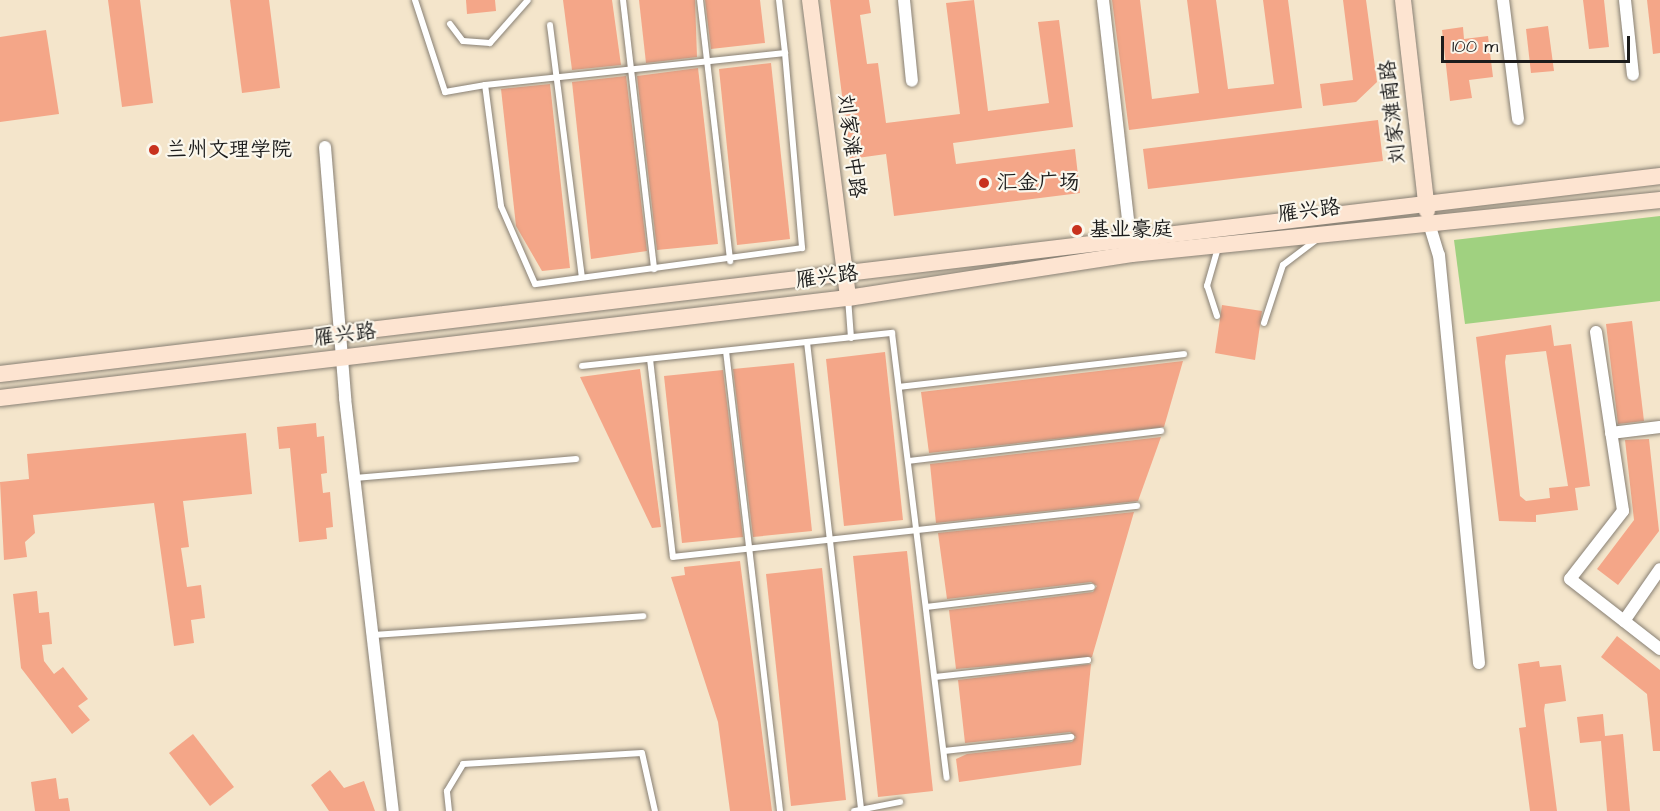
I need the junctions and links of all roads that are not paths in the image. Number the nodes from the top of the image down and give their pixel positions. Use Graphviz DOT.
graph roads {
  1 [pos="416,0"];
  2 [pos="528,0"];
  3 [pos="624,0"];
  4 [pos="700,0"];
  5 [pos="779,0"];
  6 [pos="810,0"];
  7 [pos="904,0"];
  8 [pos="1103,0"];
  9 [pos="1403,0"];
  10 [pos="1503,0"];
  11 [pos="1625,0"];
  12 [pos="450,24"];
  13 [pos="550,26"];
  14 [pos="785,53"];
  15 [pos="707,62"];
  16 [pos="633,70"];
  17 [pos="1634,75"];
  18 [pos="557,79"];
  19 [pos="912,81"];
  20 [pos="485,86"];
  21 [pos="1518,119"];
  22 [pos="325,147"];
  23 [pos="1660,176"];
  24 [pos="1426,200"];
  25 [pos="1660,200"];
  26 [pos="1428,220"];
  27 [pos="1331,231"];
  28 [pos="1220,244"];
  29 [pos="1131,246"];
  30 [pos="730,261"];
  31 [pos="654,269"];
  32 [pos="845,273"];
  33 [pos="582,277"];
  34 [pos="848,298"];
  35 [pos="1217,316"];
  36 [pos="1263,323"];
  37 [pos="1596,332"];
  38 [pos="341,335"];
  39 [pos="850,338"];
  40 [pos="807,342"];
  41 [pos="726,351"];
  42 [pos="1184,354"];
  43 [pos="343,358"];
  44 [pos="650,359"];
  45 [pos="582,366"];
  46 [pos="0,374"];
  47 [pos="899,387"];
  48 [pos="0,398"];
  49 [pos="1660,427"];
  50 [pos="1161,431"];
  51 [pos="1611,433"];
  52 [pos="576,459"];
  53 [pos="908,461"];
  54 [pos="354,478"];
  55 [pos="1137,506"];
  56 [pos="916,530"];
  57 [pos="830,539"];
  58 [pos="749,548"];
  59 [pos="1660,569"];
  60 [pos="1092,587"];
  61 [pos="926,607"];
  62 [pos="643,615"];
  63 [pos="1624,621"];
  64 [pos="372,636"];
  65 [pos="1660,649"];
  66 [pos="1088,660"];
  67 [pos="1479,663"];
  68 [pos="934,677"];
  69 [pos="1071,738"];
  70 [pos="944,751"];
  71 [pos="947,778"];
  72 [pos="900,802"];
  73 [pos="857,810"];
  74 [pos="393,811"];
  75 [pos="449,811"];
  76 [pos="655,811"];
  77 [pos="780,811"];
  1 -- 20 [label="lane"];
  2 -- 12 [label="lane"];
  3 -- 16 [label="lane"];
  4 -- 15 [label="lane"];
  5 -- 14 [label="lane"];
  6 -- 32 [label="main road, 刘家滩中路"];
  7 -- 19 [label="street"];
  8 -- 29 [label="street"];
  9 -- 24 [label="main road, 刘家滩南路"];
  10 -- 21 [label="street"];
  11 -- 17 [label="street"];
  13 -- 18 [label="lane"];
  14 -- 15 [label="lane"];
  14 -- 30 [label="lane"];
  15 -- 16 [label="lane"];
  15 -- 30 [label="lane"];
  16 -- 18 [label="lane"];
  16 -- 31 [label="lane"];
  18 -- 20 [label="lane"];
  18 -- 33 [label="lane"];
  20 -- 33 [label="lane"];
  22 -- 38 [label="street"];
  23 -- 24 [label="main road, 雁兴路"];
  24 -- 26 [label="main road, 刘家滩南路"];
  24 -- 29 [label="main road, 雁兴路"];
  25 -- 26 [label="main road, 雁兴路"];
  26 -- 27 [label="main road, 雁兴路"];
  26 -- 67 [label="street"];
  27 -- 28 [label="main road, 雁兴路"];
  27 -- 36 [label="lane"];
  28 -- 29 [label="main road, 雁兴路"];
  28 -- 35 [label="lane"];
  29 -- 32 [label="main road, 雁兴路"];
  29 -- 34 [label="main road, 雁兴路"];
  30 -- 31 [label="lane"];
  31 -- 33 [label="lane"];
  32 -- 34 [label="main road, 刘家滩中路"];
  32 -- 38 [label="main road, 雁兴路"];
  34 -- 39 [label="lane"];
  34 -- 43 [label="main road, 雁兴路"];
  37 -- 51 [label="street"];
  38 -- 43 [label="street"];
  38 -- 46 [label="main road, 雁兴路"];
  39 -- 40 [label="lane"];
  39 -- 47 [label="lane"];
  40 -- 41 [label="lane"];
  40 -- 57 [label="lane"];
  41 -- 44 [label="lane"];
  41 -- 58 [label="lane"];
  42 -- 47 [label="lane"];
  43 -- 48 [label="main road, 雁兴路"];
  43 -- 54 [label="street"];
  44 -- 45 [label="lane"];
  44 -- 58 [label="lane"];
  47 -- 53 [label="lane"];
  49 -- 51 [label="street"];
  50 -- 53 [label="lane"];
  51 -- 63 [label="street"];
  52 -- 54 [label="lane"];
  53 -- 56 [label="lane"];
  54 -- 64 [label="street"];
  55 -- 56 [label="lane"];
  56 -- 57 [label="lane"];
  56 -- 61 [label="lane"];
  57 -- 58 [label="lane"];
  57 -- 73 [label="lane"];
  58 -- 77 [label="lane"];
  59 -- 63 [label="street"];
  60 -- 61 [label="lane"];
  61 -- 68 [label="lane"];
  62 -- 64 [label="lane"];
  63 -- 65 [label="street"];
  64 -- 74 [label="street"];
  66 -- 68 [label="lane"];
  68 -- 70 [label="lane"];
  69 -- 70 [label="lane"];
  70 -- 71 [label="lane"];
  72 -- 73 [label="lane"];
  75 -- 76 [label="lane"];
}
